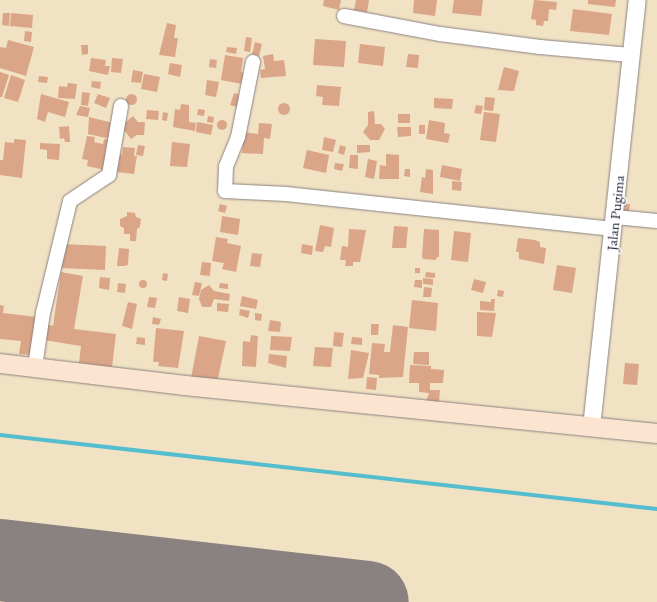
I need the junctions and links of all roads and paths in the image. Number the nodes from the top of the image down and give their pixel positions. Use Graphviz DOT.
graph roads {
  1 [pos="636,0"];
  2 [pos="344,16"];
  3 [pos="631,55"];
  4 [pos="253,62"];
  5 [pos="121,106"];
  6 [pos="657,221"];
  7 [pos="614,223"];
  8 [pos="0,363"];
  9 [pos="35,367"];
  10 [pos="591,427"];
  11 [pos="657,433"];
  1 -- 3 [label="street, Jalan Pugima"];
  2 -- 3 [label="street"];
  3 -- 7 [label="street, Jalan Pugima"];
  4 -- 7 [label="street"];
  5 -- 9 [label="street"];
  6 -- 7 [label="street"];
  7 -- 10 [label="street, Jalan Pugima"];
  8 -- 9 [label="main road"];
  9 -- 10 [label="main road"];
  10 -- 11 [label="main road"];
}
